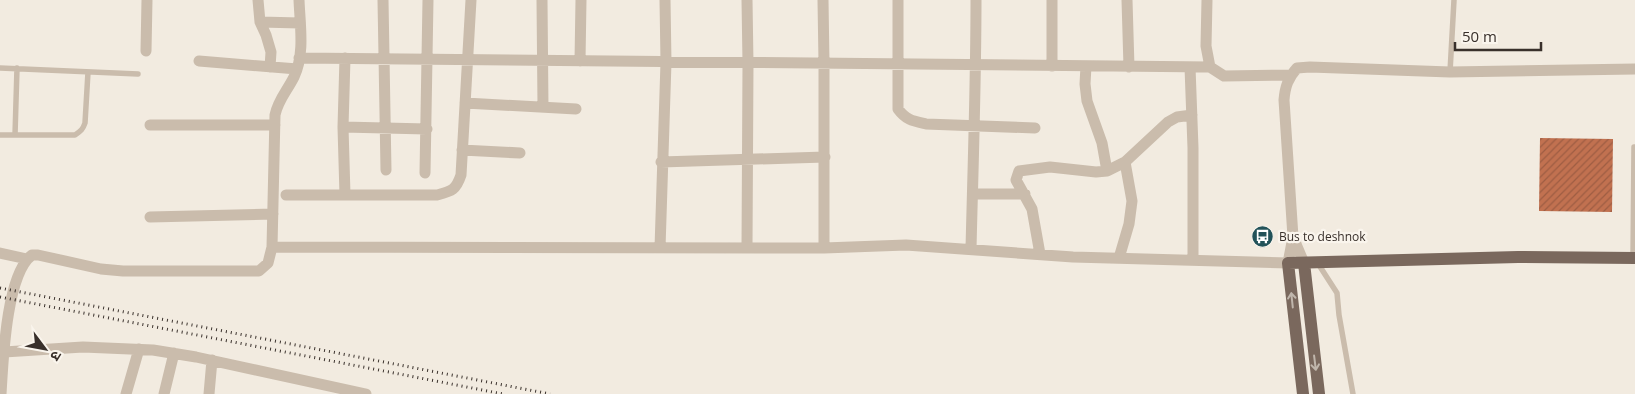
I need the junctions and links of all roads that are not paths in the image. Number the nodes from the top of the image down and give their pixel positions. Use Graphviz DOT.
graph roads {
  1 [pos="147,0"];
  2 [pos="258,0"];
  3 [pos="299,0"];
  4 [pos="383,0"];
  5 [pos="428,0"];
  6 [pos="471,0"];
  7 [pos="542,0"];
  8 [pos="582,0"];
  9 [pos="664,0"];
  10 [pos="746,0"];
  11 [pos="822,0"];
  12 [pos="898,0"];
  13 [pos="976,0"];
  14 [pos="1052,0"];
  15 [pos="1127,0"];
  16 [pos="1207,0"];
  17 [pos="1454,0"];
  18 [pos="260,22"];
  19 [pos="300,23"];
  20 [pos="146,51"];
  21 [pos="345,58"];
  22 [pos="385,59"];
  23 [pos="428,59"];
  24 [pos="467,60"];
  25 [pos="544,60"];
  26 [pos="200,61"];
  27 [pos="580,61"];
  28 [pos="666,62"];
  29 [pos="298,63"];
  30 [pos="748,63"];
  31 [pos="824,64"];
  32 [pos="897,64"];
  33 [pos="976,65"];
  34 [pos="1052,66"];
  35 [pos="1086,66"];
  36 [pos="270,67"];
  37 [pos="1128,67"];
  38 [pos="1190,67"];
  39 [pos="1210,67"];
  40 [pos="0,68"];
  41 [pos="17,68"];
  42 [pos="1635,69"];
  43 [pos="88,72"];
  44 [pos="1450,72"];
  45 [pos="138,74"];
  46 [pos="1290,75"];
  47 [pos="465,103"];
  48 [pos="543,106"];
  49 [pos="576,109"];
  50 [pos="1192,115"];
  51 [pos="150,124"];
  52 [pos="275,125"];
  53 [pos="973,126"];
  54 [pos="343,128"];
  55 [pos="386,128"];
  56 [pos="1035,128"];
  57 [pos="427,129"];
  58 [pos="0,135"];
  59 [pos="15,135"];
  60 [pos="1634,147"];
  61 [pos="462,150"];
  62 [pos="520,153"];
  63 [pos="824,158"];
  64 [pos="747,160"];
  65 [pos="661,162"];
  66 [pos="1126,162"];
  67 [pos="386,170"];
  68 [pos="1107,171"];
  69 [pos="425,173"];
  70 [pos="972,194"];
  71 [pos="1025,194"];
  72 [pos="345,195"];
  73 [pos="286,196"];
  74 [pos="273,214"];
  75 [pos="150,217"];
  76 [pos="1292,237"];
  77 [pos="272,247"];
  78 [pos="660,248"];
  79 [pos="747,248"];
  80 [pos="824,248"];
  81 [pos="972,249"];
  82 [pos="0,253"];
  83 [pos="1040,254"];
  84 [pos="1119,258"];
  85 [pos="1634,258"];
  86 [pos="27,259"];
  87 [pos="1193,260"];
  88 [pos="1318,262"];
  89 [pos="1288,263"];
  90 [pos="1304,263"];
  91 [pos="139,349"];
  92 [pos="4,352"];
  93 [pos="174,353"];
  94 [pos="212,360"];
  95 [pos="1,365"];
  96 [pos="1,394"];
  97 [pos="126,394"];
  98 [pos="164,394"];
  99 [pos="209,394"];
  100 [pos="366,394"];
  101 [pos="1303,394"];
  102 [pos="1319,394"];
  103 [pos="1352,394"];
  1 -- 20 [label="street"];
  2 -- 18 [label="street"];
  3 -- 19 [label="street"];
  4 -- 22 [label="street"];
  5 -- 23 [label="street"];
  6 -- 24 [label="street"];
  7 -- 25 [label="street"];
  8 -- 27 [label="street"];
  9 -- 28 [label="street"];
  10 -- 30 [label="street"];
  11 -- 31 [label="street"];
  12 -- 32 [label="street"];
  13 -- 33 [label="street"];
  14 -- 34 [label="street"];
  15 -- 37 [label="street"];
  16 -- 39 [label="street"];
  17 -- 44 [label="lane"];
  18 -- 19 [label="street"];
  18 -- 36 [label="street"];
  19 -- 29 [label="street"];
  21 -- 22 [label="street"];
  21 -- 29 [label="street"];
  21 -- 54 [label="street"];
  22 -- 23 [label="street"];
  22 -- 55 [label="street"];
  23 -- 24 [label="street"];
  23 -- 57 [label="street"];
  24 -- 25 [label="street"];
  24 -- 47 [label="street"];
  25 -- 27 [label="street"];
  25 -- 48 [label="street"];
  26 -- 36 [label="street"];
  27 -- 28 [label="street"];
  28 -- 30 [label="street"];
  28 -- 65 [label="street"];
  29 -- 36 [label="street"];
  29 -- 52 [label="street"];
  30 -- 31 [label="street"];
  30 -- 64 [label="street"];
  31 -- 32 [label="street"];
  31 -- 63 [label="street"];
  32 -- 33 [label="street"];
  32 -- 53 [label="street"];
  33 -- 34 [label="street"];
  33 -- 53 [label="street"];
  34 -- 35 [label="street"];
  35 -- 37 [label="street"];
  35 -- 68 [label="street"];
  37 -- 38 [label="street"];
  38 -- 39 [label="street"];
  38 -- 50 [label="street"];
  39 -- 46 [label="street"];
  40 -- 41 [label="lane"];
  41 -- 43 [label="lane"];
  41 -- 59 [label="lane"];
  42 -- 44 [label="street"];
  43 -- 45 [label="lane"];
  43 -- 59 [label="lane"];
  44 -- 46 [label="street"];
  46 -- 76 [label="street"];
  47 -- 48 [label="street"];
  47 -- 61 [label="street"];
  48 -- 49 [label="street"];
  50 -- 66 [label="street"];
  50 -- 87 [label="street"];
  51 -- 52 [label="street"];
  52 -- 74 [label="street"];
  53 -- 56 [label="street"];
  53 -- 70 [label="street"];
  54 -- 55 [label="street"];
  54 -- 72 [label="street"];
  55 -- 57 [label="street"];
  55 -- 67 [label="street"];
  57 -- 69 [label="street"];
  58 -- 59 [label="lane"];
  60 -- 85 [label="lane"];
  61 -- 62 [label="street"];
  61 -- 72 [label="street"];
  63 -- 64 [label="street"];
  63 -- 80 [label="street"];
  64 -- 65 [label="street"];
  64 -- 79 [label="street"];
  65 -- 78 [label="street"];
  66 -- 68 [label="street"];
  66 -- 84 [label="street"];
  68 -- 71 [label="street"];
  70 -- 71 [label="street"];
  70 -- 81 [label="street"];
  71 -- 83 [label="street"];
  72 -- 73 [label="street"];
  74 -- 75 [label="street"];
  74 -- 77 [label="street"];
  76 -- 89 [label="street"];
  76 -- 90 [label="street"];
  77 -- 78 [label="street"];
  77 -- 86 [label="street"];
  78 -- 79 [label="street"];
  79 -- 80 [label="street"];
  80 -- 81 [label="street"];
  81 -- 83 [label="street"];
  82 -- 86 [label="street"];
  83 -- 84 [label="street"];
  84 -- 87 [label="street"];
  85 -- 88 [label="main road"];
  86 -- 92 [label="street"];
  87 -- 89 [label="street"];
  88 -- 90 [label="main road"];
  88 -- 103 [label="lane"];
  89 -- 90 [label="main road"];
  101 -- 89 [label="main road, one-way"];
  90 -- 102 [label="main road, one-way"];
  91 -- 92 [label="street"];
  91 -- 93 [label="street"];
  91 -- 97 [label="street"];
  92 -- 95 [label="street"];
  93 -- 94 [label="street"];
  93 -- 98 [label="street"];
  94 -- 99 [label="street"];
  94 -- 100 [label="street"];
  95 -- 96 [label="street"];
}
